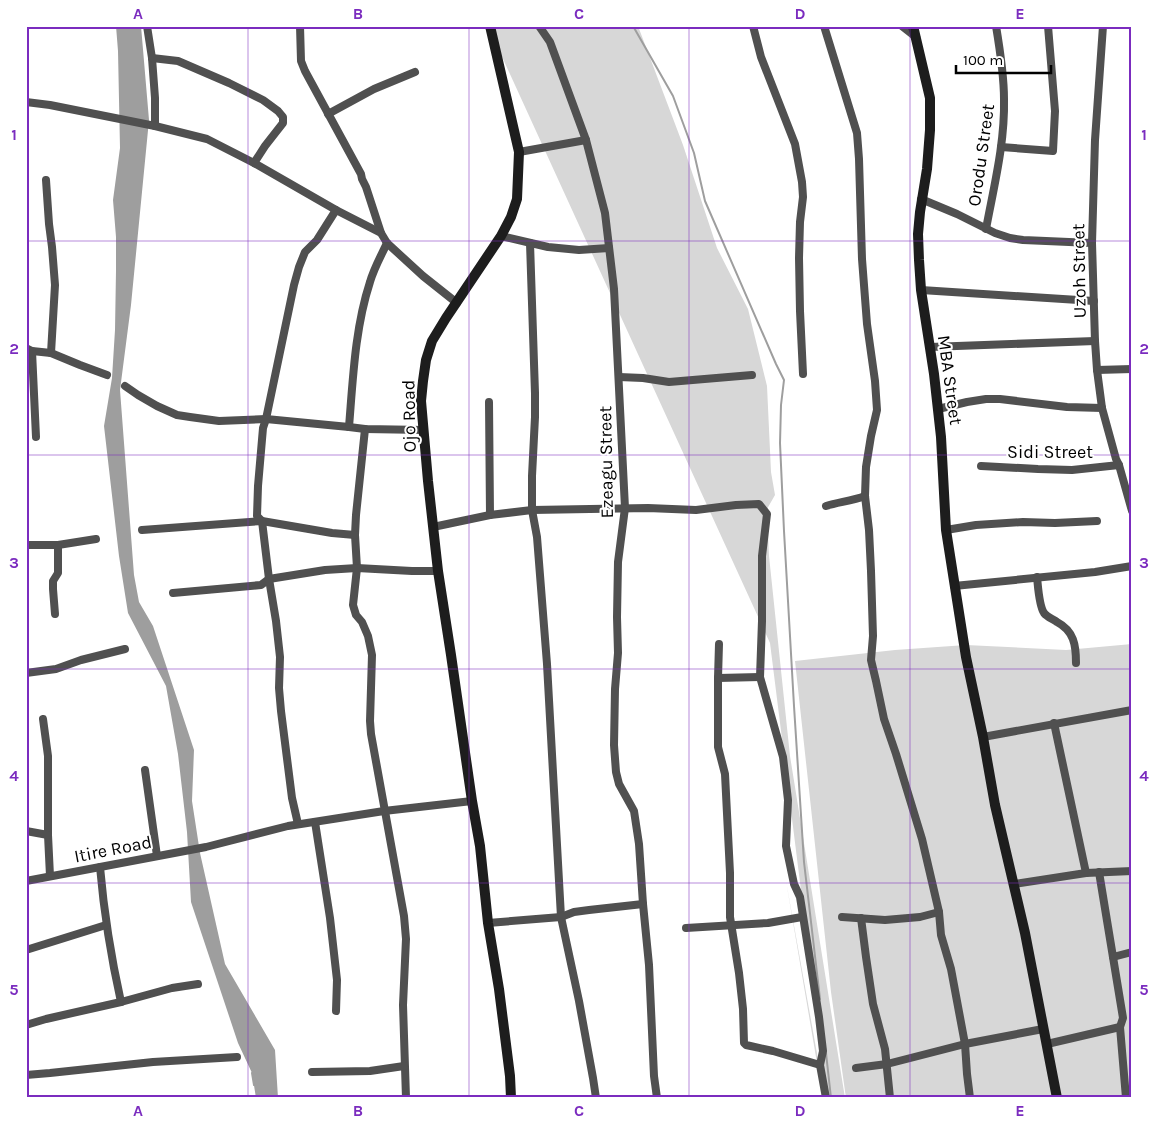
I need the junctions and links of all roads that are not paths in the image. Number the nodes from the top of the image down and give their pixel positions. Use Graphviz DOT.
graph roads {
  1 [pos="147,26"];
  2 [pos="300,26"];
  3 [pos="490,26"];
  4 [pos="539,26"];
  5 [pos="753,26"];
  6 [pos="824,26"];
  7 [pos="902,26"];
  8 [pos="913,26"];
  9 [pos="996,26"];
  10 [pos="1048,26"];
  11 [pos="1103,26"];
  12 [pos="916,38"];
  13 [pos="152,58"];
  14 [pos="415,72"];
  15 [pos="26,102"];
  16 [pos="328,114"];
  17 [pos="154,126"];
  18 [pos="586,140"];
  19 [pos="1001,148"];
  20 [pos="519,152"];
  21 [pos="254,163"];
  22 [pos="46,180"];
  23 [pos="921,199"];
  24 [pos="336,210"];
  25 [pos="986,229"];
  26 [pos="381,233"];
  27 [pos="501,236"];
  28 [pos="387,243"];
  29 [pos="530,243"];
  30 [pos="1092,243"];
  31 [pos="608,248"];
  32 [pos="921,290"];
  33 [pos="1094,301"];
  34 [pos="456,303"];
  35 [pos="1095,342"];
  36 [pos="930,347"];
  37 [pos="29,349"];
  38 [pos="51,353"];
  39 [pos="1132,369"];
  40 [pos="1097,370"];
  41 [pos="803,374"];
  42 [pos="752,375"];
  43 [pos="107,376"];
  44 [pos="619,377"];
  45 [pos="125,386"];
  46 [pos="490,402"];
  47 [pos="1102,408"];
  48 [pos="938,409"];
  49 [pos="266,419"];
  50 [pos="349,427"];
  51 [pos="365,429"];
  52 [pos="424,430"];
  53 [pos="36,436"];
  54 [pos="1119,465"];
  55 [pos="981,466"];
  56 [pos="865,496"];
  57 [pos="826,506"];
  58 [pos="625,508"];
  59 [pos="532,510"];
  60 [pos="1132,510"];
  61 [pos="490,515"];
  62 [pos="262,521"];
  63 [pos="1097,521"];
  64 [pos="433,527"];
  65 [pos="142,530"];
  66 [pos="946,530"];
  67 [pos="355,535"];
  68 [pos="96,539"];
  69 [pos="26,545"];
  70 [pos="58,545"];
  71 [pos="1132,566"];
  72 [pos="357,568"];
  73 [pos="438,571"];
  74 [pos="1038,577"];
  75 [pos="269,579"];
  76 [pos="954,586"];
  77 [pos="173,593"];
  78 [pos="55,614"];
  79 [pos="719,644"];
  80 [pos="125,649"];
  81 [pos="1076,663"];
  82 [pos="26,674"];
  83 [pos="760,677"];
  84 [pos="718,678"];
  85 [pos="1132,710"];
  86 [pos="42,719"];
  87 [pos="1054,724"];
  88 [pos="983,737"];
  89 [pos="145,770"];
  90 [pos="472,801"];
  91 [pos="384,811"];
  92 [pos="315,822"];
  93 [pos="298,824"];
  94 [pos="26,831"];
  95 [pos="48,835"];
  96 [pos="157,856"];
  97 [pos="100,867"];
  98 [pos="1132,871"];
  99 [pos="1099,872"];
  100 [pos="1086,873"];
  101 [pos="50,876"];
  102 [pos="26,881"];
  103 [pos="1014,884"];
  104 [pos="643,904"];
  105 [pos="939,912"];
  106 [pos="561,917"];
  107 [pos="802,917"];
  108 [pos="842,917"];
  109 [pos="861,918"];
  110 [pos="488,923"];
  111 [pos="106,925"];
  112 [pos="732,925"];
  113 [pos="686,928"];
  114 [pos="26,950"];
  115 [pos="1132,952"];
  116 [pos="1113,957"];
  117 [pos="198,984"];
  118 [pos="120,1002"];
  119 [pos="336,1011"];
  120 [pos="1132,1017"];
  121 [pos="1123,1018"];
  122 [pos="26,1025"];
  123 [pos="1120,1027"];
  124 [pos="1043,1029"];
  125 [pos="965,1044"];
  126 [pos="1047,1044"];
  127 [pos="237,1057"];
  128 [pos="887,1064"];
  129 [pos="820,1065"];
  130 [pos="404,1066"];
  131 [pos="856,1068"];
  132 [pos="312,1072"];
  133 [pos="1128,1074"];
  134 [pos="26,1075"];
  135 [pos="406,1098"];
  136 [pos="511,1098"];
  137 [pos="596,1098"];
  138 [pos="657,1098"];
  139 [pos="826,1098"];
  140 [pos="890,1098"];
  141 [pos="970,1098"];
  142 [pos="1057,1098"];
  143 [pos="1126,1098"];
  1 -- 13 [label="street"];
  2 -- 16 [label="street"];
  3 -- 20 [label="street, Ojo Road"];
  4 -- 18 [label="street, Ezeagu Street"];
  5 -- 41 [label="street"];
  6 -- 56 [label="street"];
  7 -- 12 [label="street"];
  8 -- 12 [label="street, MBA Street"];
  9 -- 19 [label="street, Orodu Street"];
  10 -- 19 [label="street"];
  11 -- 30 [label="street, Uzoh Street"];
  12 -- 23 [label="street, MBA Street"];
  13 -- 17 [label="street"];
  13 -- 21 [label="street"];
  14 -- 16 [label="street"];
  15 -- 17 [label="street"];
  16 -- 26 [label="street"];
  17 -- 21 [label="street"];
  18 -- 20 [label="street"];
  18 -- 31 [label="street, Ezeagu Street"];
  19 -- 25 [label="street, Orodu Street"];
  20 -- 27 [label="street, Ojo Road"];
  21 -- 24 [label="street"];
  22 -- 38 [label="street"];
  23 -- 25 [label="street"];
  23 -- 32 [label="street, MBA Street"];
  24 -- 26 [label="street"];
  24 -- 49 [label="street"];
  25 -- 30 [label="street"];
  26 -- 28 [label="street"];
  27 -- 29 [label="street"];
  27 -- 34 [label="street, Ojo Road"];
  28 -- 34 [label="street"];
  28 -- 50 [label="street"];
  29 -- 31 [label="street"];
  29 -- 59 [label="street"];
  30 -- 33 [label="street, Uzoh Street"];
  31 -- 44 [label="street, Ezeagu Street"];
  32 -- 33 [label="street"];
  32 -- 36 [label="street, MBA Street"];
  33 -- 35 [label="street, Uzoh Street"];
  34 -- 52 [label="street, Ojo Road"];
  35 -- 36 [label="street"];
  35 -- 40 [label="street, Uzoh Street"];
  36 -- 48 [label="street, MBA Street"];
  37 -- 38 [label="street"];
  37 -- 53 [label="street"];
  38 -- 43 [label="street"];
  39 -- 40 [label="street"];
  40 -- 47 [label="street, Uzoh Street"];
  42 -- 44 [label="street"];
  44 -- 58 [label="street, Ezeagu Street"];
  45 -- 49 [label="street"];
  46 -- 61 [label="street"];
  47 -- 48 [label="street"];
  47 -- 54 [label="street, Uzoh Street"];
  48 -- 66 [label="street, MBA Street"];
  49 -- 50 [label="street"];
  49 -- 62 [label="street"];
  50 -- 51 [label="street"];
  51 -- 52 [label="street"];
  51 -- 67 [label="street"];
  52 -- 64 [label="street, Ojo Road"];
  54 -- 55 [label="street, Sidi Street"];
  54 -- 60 [label="street, Uzoh Street"];
  56 -- 57 [label="street"];
  56 -- 105 [label="street"];
  58 -- 59 [label="street"];
  58 -- 83 [label="street"];
  58 -- 104 [label="street, Ezeagu Street"];
  59 -- 61 [label="street"];
  59 -- 106 [label="street"];
  61 -- 64 [label="street"];
  62 -- 65 [label="street"];
  62 -- 67 [label="street"];
  62 -- 75 [label="street"];
  63 -- 66 [label="street"];
  64 -- 73 [label="street, Ojo Road"];
  66 -- 76 [label="street, MBA Street"];
  67 -- 72 [label="street"];
  68 -- 70 [label="street"];
  69 -- 70 [label="street"];
  70 -- 78 [label="street"];
  71 -- 74 [label="street"];
  72 -- 73 [label="street"];
  72 -- 75 [label="street"];
  72 -- 91 [label="street"];
  73 -- 90 [label="street, Ojo Road"];
  74 -- 76 [label="street"];
  74 -- 81 [label="street"];
  75 -- 77 [label="street"];
  75 -- 93 [label="street"];
  76 -- 88 [label="street, MBA Street"];
  79 -- 84 [label="street"];
  80 -- 82 [label="street"];
  83 -- 84 [label="street"];
  83 -- 107 [label="street"];
  84 -- 112 [label="street"];
  85 -- 87 [label="street"];
  86 -- 95 [label="street"];
  87 -- 88 [label="street"];
  87 -- 100 [label="street"];
  88 -- 103 [label="street, MBA Street"];
  89 -- 96 [label="street"];
  90 -- 91 [label="street, Itire Road"];
  90 -- 110 [label="street, Ojo Road"];
  91 -- 92 [label="street, Itire Road"];
  91 -- 130 [label="street"];
  92 -- 93 [label="street, Itire Road"];
  92 -- 119 [label="street"];
  93 -- 96 [label="street, Itire Road"];
  94 -- 95 [label="street"];
  95 -- 101 [label="street"];
  96 -- 97 [label="street, Itire Road"];
  97 -- 101 [label="street, Itire Road"];
  97 -- 111 [label="street"];
  98 -- 99 [label="street"];
  99 -- 100 [label="street"];
  99 -- 116 [label="street"];
  100 -- 103 [label="street"];
  101 -- 102 [label="street, Itire Road"];
  103 -- 124 [label="street, MBA Street"];
  104 -- 106 [label="street"];
  104 -- 138 [label="street, Ezeagu Street"];
  105 -- 109 [label="street"];
  105 -- 125 [label="street"];
  106 -- 110 [label="street"];
  106 -- 137 [label="street"];
  107 -- 112 [label="street"];
  107 -- 129 [label="street"];
  108 -- 109 [label="street"];
  109 -- 128 [label="street"];
  110 -- 136 [label="street, Ojo Road"];
  111 -- 114 [label="street"];
  111 -- 118 [label="street"];
  112 -- 113 [label="street"];
  112 -- 129 [label="street"];
  115 -- 116 [label="street"];
  116 -- 121 [label="street"];
  117 -- 118 [label="street"];
  118 -- 122 [label="street"];
  120 -- 121 [label="street"];
  121 -- 123 [label="street"];
  123 -- 126 [label="street"];
  123 -- 133 [label="street"];
  124 -- 125 [label="street"];
  124 -- 126 [label="street, MBA Street"];
  125 -- 128 [label="street"];
  125 -- 141 [label="street"];
  126 -- 142 [label="street, MBA Street"];
  127 -- 134 [label="street"];
  128 -- 131 [label="street"];
  128 -- 140 [label="street"];
  129 -- 139 [label="street"];
  130 -- 132 [label="street"];
  130 -- 135 [label="street"];
  133 -- 143 [label="street"];
}
